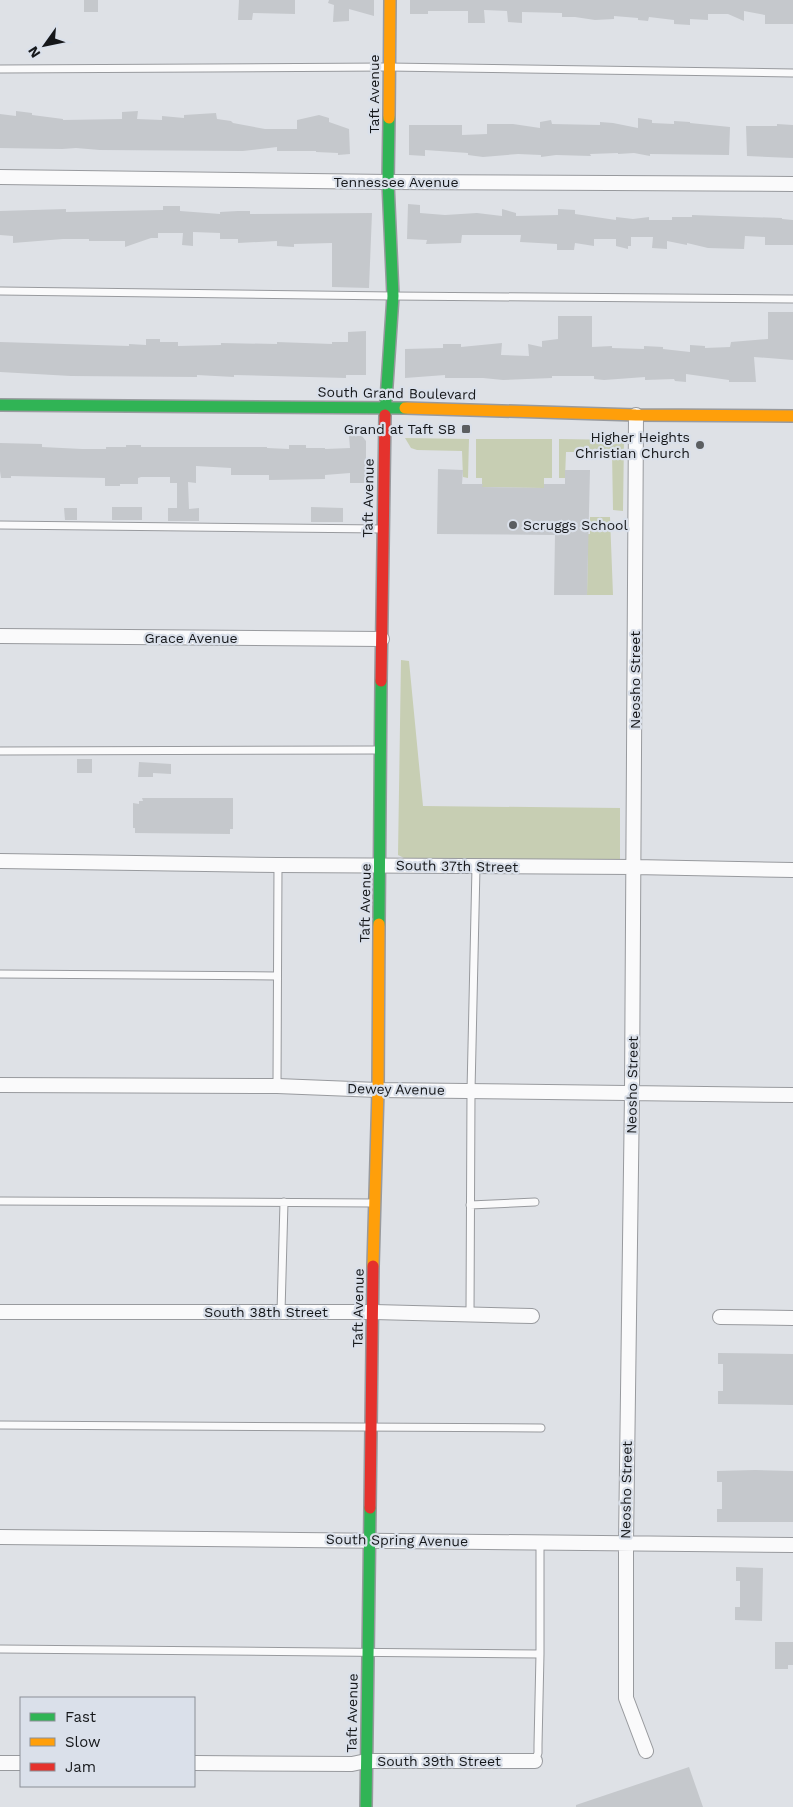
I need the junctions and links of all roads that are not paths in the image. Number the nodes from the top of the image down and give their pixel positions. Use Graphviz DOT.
graph roads {
  1 [pos="390,0"];
  2 [pos="388,67"];
  3 [pos="0,68"];
  4 [pos="793,73"];
  5 [pos="0,177"];
  6 [pos="388,182"];
  7 [pos="793,184"];
  8 [pos="0,291"];
  9 [pos="393,296"];
  10 [pos="793,299"];
  11 [pos="0,405"];
  12 [pos="385,407"];
  13 [pos="636,415"];
  14 [pos="793,416"];
  15 [pos="0,526"];
  16 [pos="382,530"];
  17 [pos="0,636"];
  18 [pos="382,639"];
  19 [pos="382,750"];
  20 [pos="0,751"];
  21 [pos="0,861"];
  22 [pos="381,865"];
  23 [pos="278,866"];
  24 [pos="476,866"];
  25 [pos="634,867"];
  26 [pos="793,870"];
  27 [pos="0,974"];
  28 [pos="276,976"];
  29 [pos="0,1085"];
  30 [pos="277,1086"];
  31 [pos="378,1090"];
  32 [pos="471,1091"];
  33 [pos="632,1093"];
  34 [pos="793,1095"];
  35 [pos="0,1201"];
  36 [pos="284,1202"];
  37 [pos="374,1202"];
  38 [pos="535,1202"];
  39 [pos="470,1204"];
  40 [pos="0,1312"];
  41 [pos="281,1312"];
  42 [pos="374,1312"];
  43 [pos="470,1314"];
  44 [pos="532,1316"];
  45 [pos="720,1317"];
  46 [pos="793,1318"];
  47 [pos="0,1424"];
  48 [pos="371,1426"];
  49 [pos="542,1428"];
  50 [pos="0,1537"];
  51 [pos="370,1539"];
  52 [pos="540,1542"];
  53 [pos="626,1543"];
  54 [pos="793,1545"];
  55 [pos="0,1649"];
  56 [pos="368,1652"];
  57 [pos="540,1654"];
  58 [pos="646,1751"];
  59 [pos="366,1761"];
  60 [pos="535,1761"];
  61 [pos="0,1763"];
  62 [pos="20,1763"];
  63 [pos="195,1763"];
  64 [pos="366,1807"];
  1 -- 2 [label="street, Taft Avenue"];
  2 -- 3 [label="lane"];
  2 -- 4 [label="lane"];
  2 -- 6 [label="street, Taft Avenue"];
  5 -- 6 [label="street, Tennessee Avenue"];
  6 -- 7 [label="street, Tennessee Avenue"];
  6 -- 9 [label="street, Taft Avenue"];
  8 -- 9 [label="lane"];
  9 -- 10 [label="lane"];
  9 -- 12 [label="street, Taft Avenue"];
  11 -- 12 [label="street, South Grand Boulevard"];
  12 -- 13 [label="street, South Grand Boulevard"];
  12 -- 16 [label="street, Taft Avenue"];
  13 -- 14 [label="street, South Grand Boulevard"];
  13 -- 25 [label="street, Neosho Street"];
  15 -- 16 [label="lane"];
  16 -- 18 [label="street, Taft Avenue"];
  17 -- 18 [label="street, Grace Avenue"];
  18 -- 19 [label="street, Taft Avenue"];
  19 -- 20 [label="lane"];
  19 -- 22 [label="street, Taft Avenue"];
  21 -- 23 [label="street, South 37th Street"];
  22 -- 23 [label="street, South 37th Street"];
  22 -- 24 [label="street, South 37th Street"];
  22 -- 31 [label="street, Taft Avenue"];
  23 -- 28 [label="lane"];
  24 -- 25 [label="street, South 37th Street"];
  24 -- 32 [label="lane"];
  25 -- 26 [label="street, South 37th Street"];
  25 -- 33 [label="street, Neosho Street"];
  27 -- 28 [label="lane"];
  28 -- 30 [label="lane"];
  29 -- 30 [label="street, Dewey Avenue"];
  30 -- 31 [label="street, Dewey Avenue"];
  31 -- 32 [label="street, Dewey Avenue"];
  31 -- 37 [label="street, Taft Avenue"];
  32 -- 33 [label="street, Dewey Avenue"];
  32 -- 39 [label="lane"];
  33 -- 34 [label="street, Dewey Avenue"];
  33 -- 53 [label="street, Neosho Street"];
  35 -- 36 [label="lane"];
  36 -- 37 [label="lane"];
  36 -- 41 [label="lane"];
  37 -- 42 [label="street, Taft Avenue"];
  38 -- 39 [label="lane"];
  39 -- 43 [label="lane"];
  40 -- 41 [label="street, South 38th Street"];
  41 -- 42 [label="street, South 38th Street"];
  42 -- 43 [label="street, South 38th Street"];
  42 -- 48 [label="street, Taft Avenue"];
  43 -- 44 [label="street, South 38th Street"];
  45 -- 46 [label="street"];
  47 -- 48 [label="lane"];
  48 -- 49 [label="lane"];
  48 -- 51 [label="street, Taft Avenue"];
  50 -- 51 [label="street, South Spring Avenue"];
  51 -- 52 [label="street, South Spring Avenue"];
  51 -- 56 [label="street, Taft Avenue"];
  52 -- 53 [label="street, South Spring Avenue"];
  52 -- 57 [label="lane"];
  53 -- 54 [label="street, South Spring Avenue"];
  53 -- 58 [label="street, Neosho Street"];
  55 -- 56 [label="lane"];
  56 -- 57 [label="lane"];
  56 -- 59 [label="street, Taft Avenue"];
  57 -- 60 [label="lane"];
  59 -- 60 [label="street, South 39th Street"];
  59 -- 63 [label="street, South 39th Street"];
  59 -- 64 [label="street, Taft Avenue"];
  61 -- 62 [label="street"];
}
